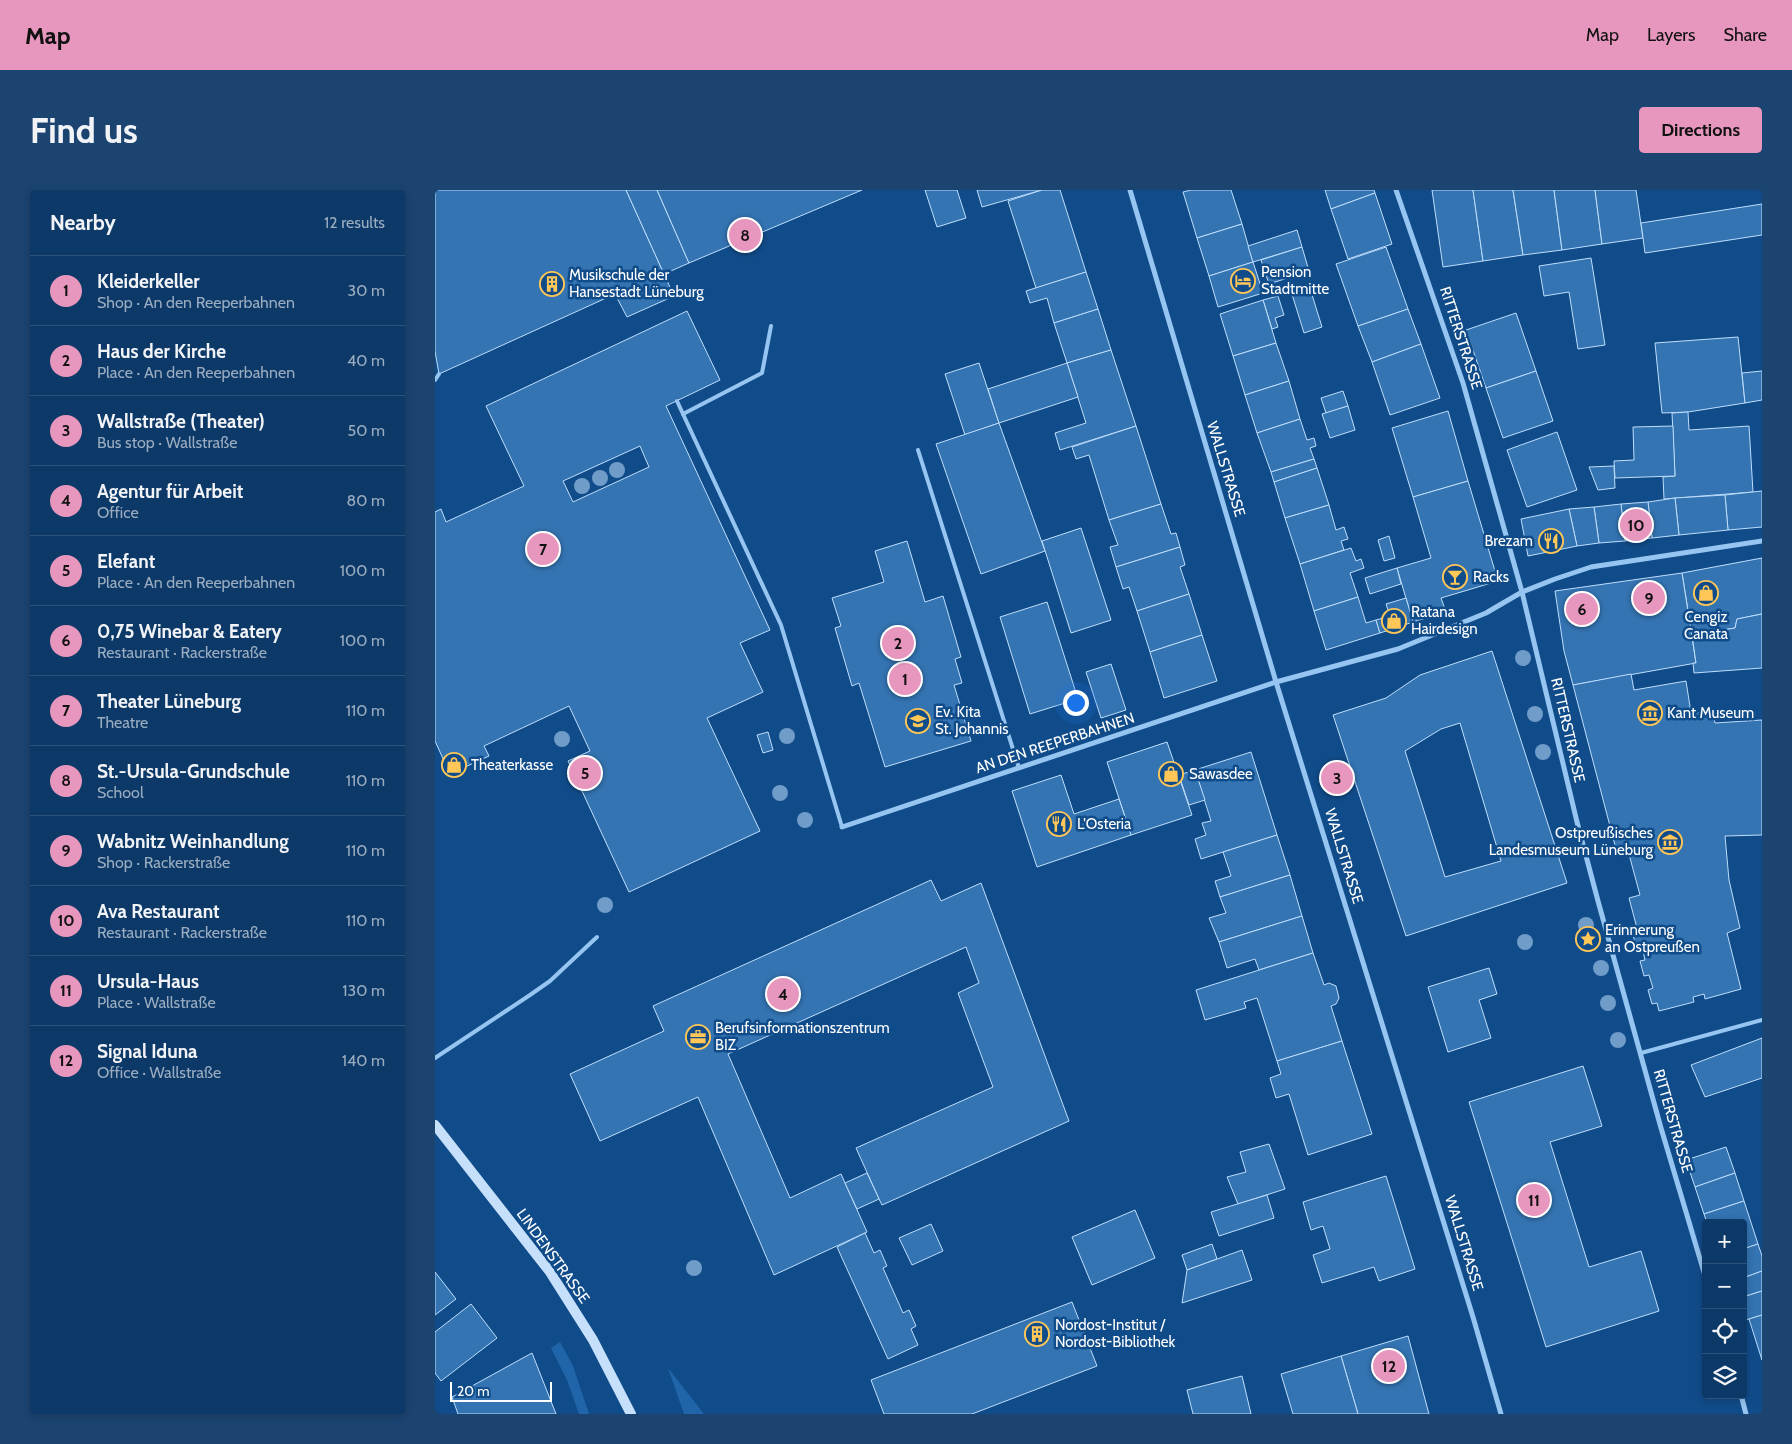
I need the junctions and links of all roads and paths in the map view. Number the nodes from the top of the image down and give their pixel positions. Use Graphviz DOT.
graph roads {
  1 [pos="1130,190"];
  2 [pos="1396,190"];
  3 [pos="771,326"];
  4 [pos="439,374"];
  5 [pos="435,380"];
  6 [pos="677,400"];
  7 [pos="683,414"];
  8 [pos="918,450"];
  9 [pos="1762,541"];
  10 [pos="1522,592"];
  11 [pos="1276,682"];
  12 [pos="1019,768"];
  13 [pos="842,827"];
  14 [pos="597,937"];
  15 [pos="1762,1020"];
  16 [pos="1641,1053"];
  17 [pos="435,1058"];
  18 [pos="435,1125"];
  19 [pos="1702,1266"];
  20 [pos="1742,1399"];
  21 [pos="631,1414"];
  22 [pos="1501,1414"];
  23 [pos="1746,1414"];
  1 -- 11 [label="street, WALLSTRASSE"];
  2 -- 10 [label="street, RITTERSTRASSE"];
  3 -- 7 [label="lane"];
  4 -- 5 [label="lane"];
  6 -- 7 [label="lane"];
  7 -- 13 [label="lane"];
  8 -- 12 [label="lane"];
  9 -- 10 [label="street, AN DEN REEPERBAHNEN"];
  10 -- 11 [label="street, AN DEN REEPERBAHNEN"];
  10 -- 16 [label="street, RITTERSTRASSE"];
  11 -- 12 [label="street, AN DEN REEPERBAHNEN"];
  11 -- 22 [label="street, WALLSTRASSE"];
  12 -- 13 [label="street, AN DEN REEPERBAHNEN"];
  14 -- 17 [label="lane"];
  15 -- 16 [label="lane"];
  16 -- 19 [label="street, RITTERSTRASSE"];
  18 -- 21 [label="main road, LINDENSTRASSE"];
  20 -- 23 [label="street"];
}
